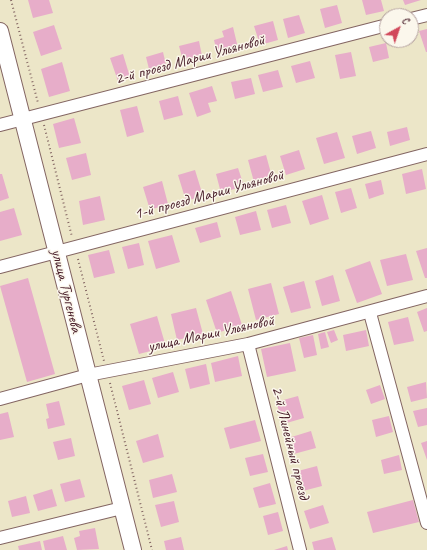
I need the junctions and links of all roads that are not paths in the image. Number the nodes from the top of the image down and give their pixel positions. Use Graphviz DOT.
graph roads {
  1 [pos="379,27"];
  2 [pos="0,31"];
  3 [pos="23,120"];
  4 [pos="0,125"];
  5 [pos="427,154"];
  6 [pos="57,252"];
  7 [pos="0,267"];
  8 [pos="427,296"];
  9 [pos="370,312"];
  10 [pos="248,344"];
  11 [pos="88,375"];
  12 [pos="0,399"];
  13 [pos="122,508"];
  14 [pos="427,523"];
  15 [pos="0,538"];
  16 [pos="133,550"];
  17 [pos="300,550"];
  1 -- 3 [label="street, 2-й проезд Марии Ульяновой"];
  2 -- 3 [label="street, улица Тургенева"];
  3 -- 4 [label="street, 2-й проезд Марии Ульяновой"];
  3 -- 6 [label="street, улица Тургенева"];
  5 -- 6 [label="street, 1-й проезд Марии Ульяновой"];
  6 -- 7 [label="street, 1-й проезд Марии Ульяновой"];
  6 -- 11 [label="street, улица Тургенева"];
  8 -- 9 [label="street, улица Марии Ульяновой"];
  9 -- 10 [label="street, улица Марии Ульяновой"];
  9 -- 14 [label="street"];
  10 -- 11 [label="street, улица Марии Ульяновой"];
  10 -- 17 [label="street, 2-й Линейный проезд"];
  11 -- 12 [label="street, улица Марии Ульяновой"];
  11 -- 13 [label="street, улица Тургенева"];
  13 -- 15 [label="street"];
  13 -- 16 [label="street, улица Тургенева"];
}
